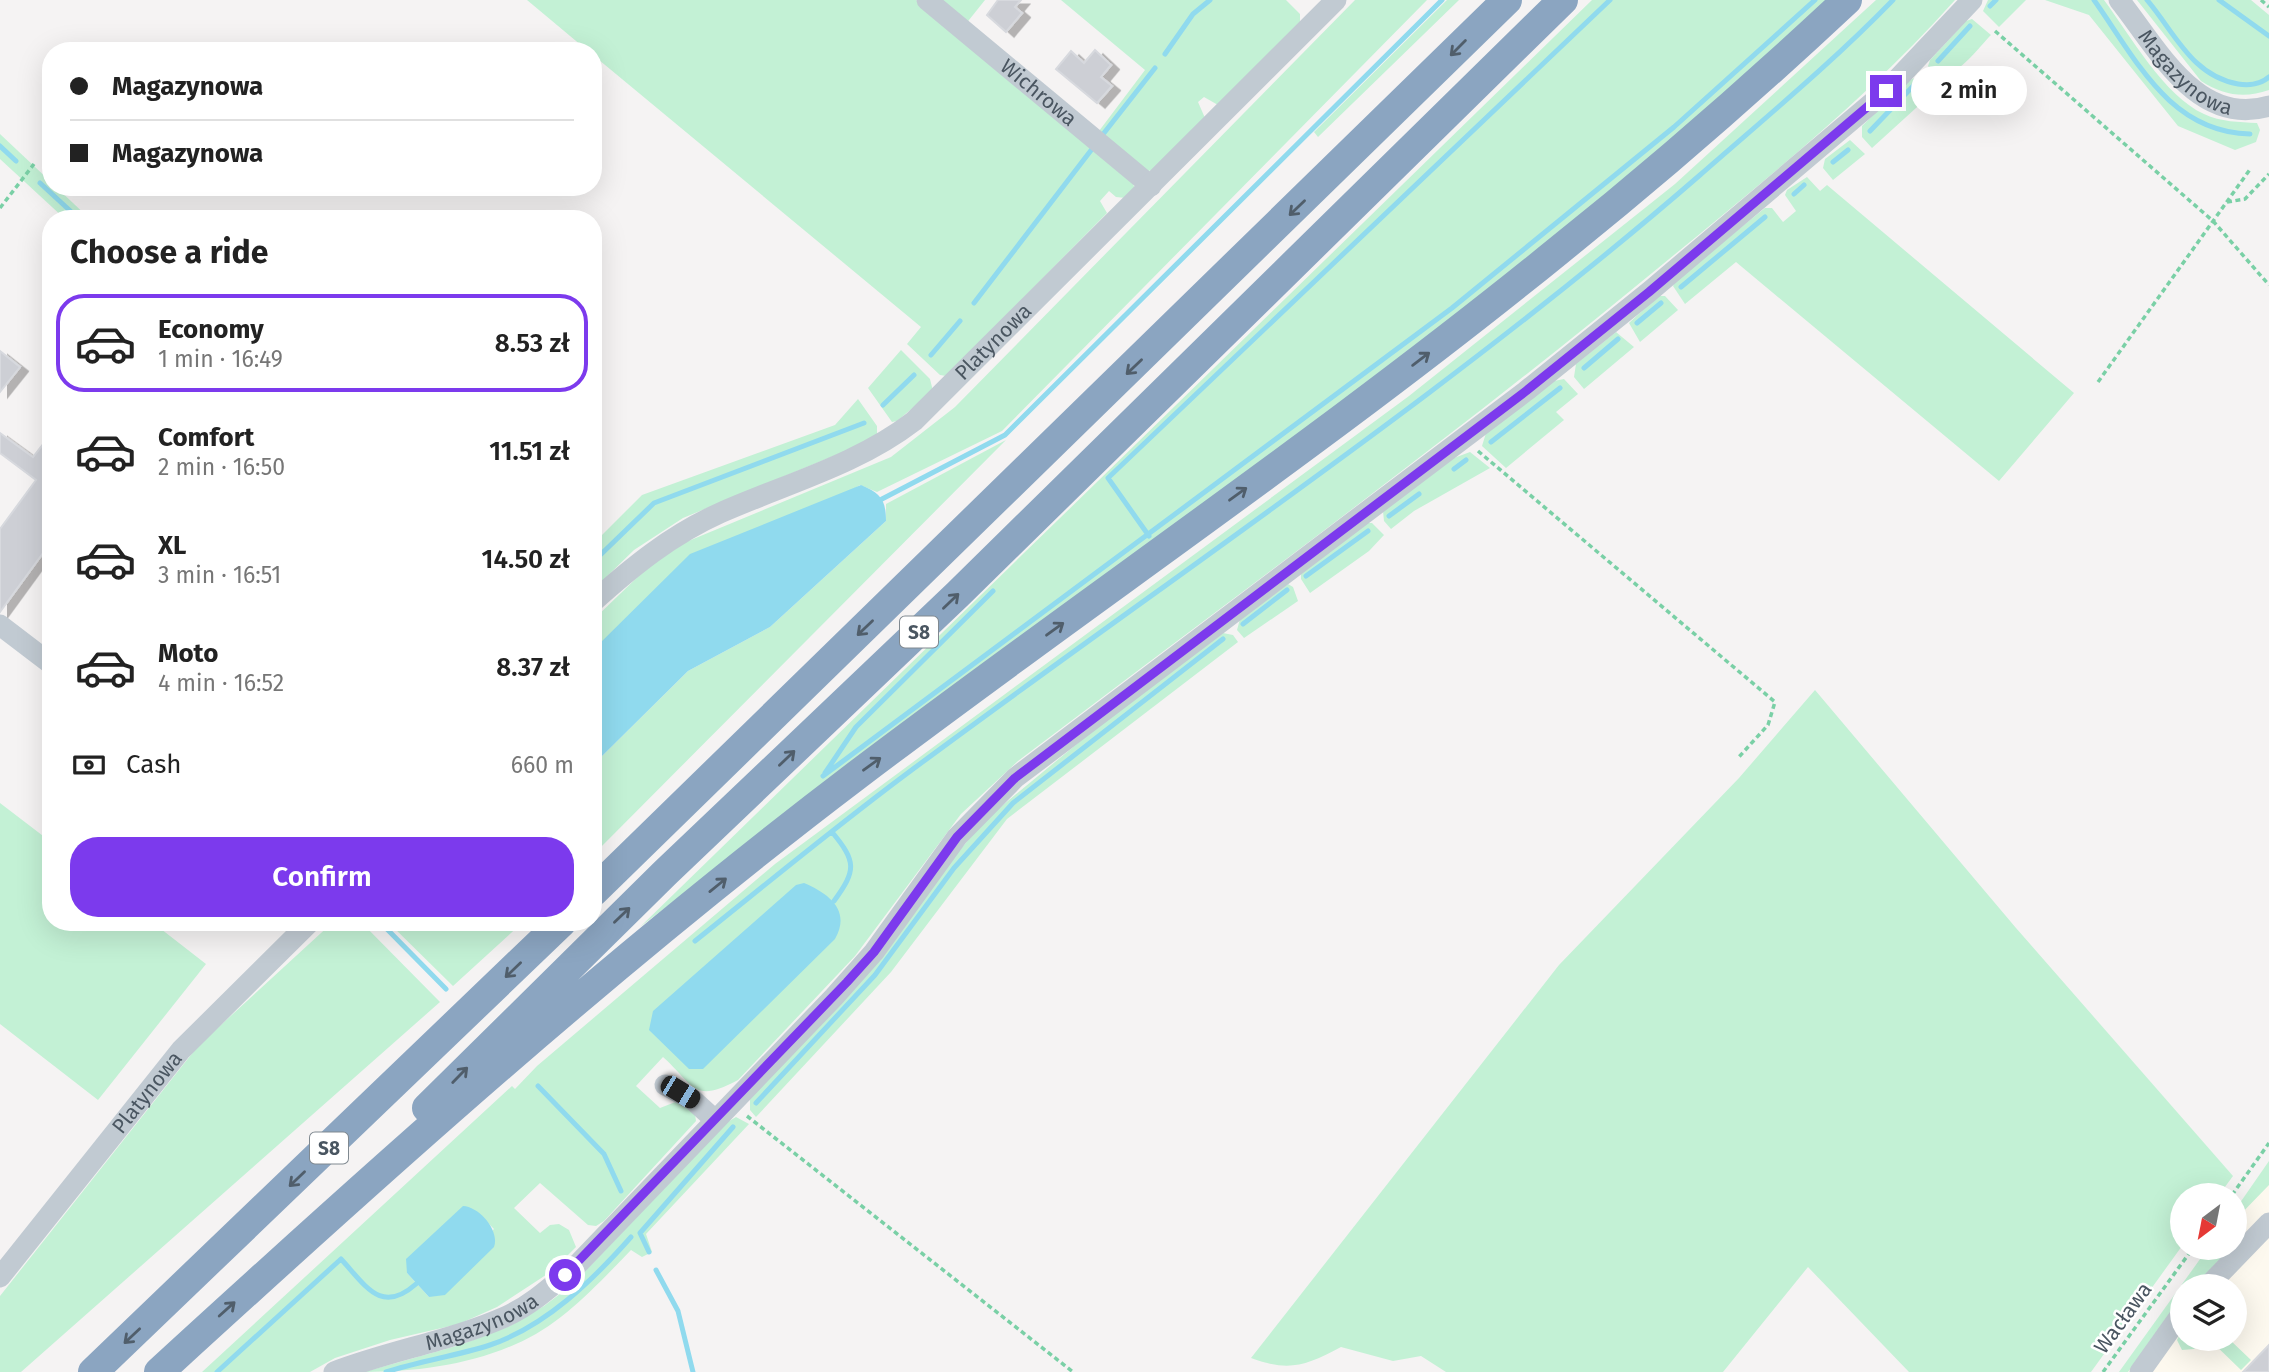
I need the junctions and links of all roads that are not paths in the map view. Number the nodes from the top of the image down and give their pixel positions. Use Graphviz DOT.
graph roads {
  1 [pos="927,0"];
  2 [pos="1336,0"];
  3 [pos="1507,0"];
  4 [pos="1563,0"];
  5 [pos="1847,0"];
  6 [pos="1972,0"];
  7 [pos="2119,0"];
  8 [pos="2269,106"];
  9 [pos="1151,186"];
  10 [pos="602,594"];
  11 [pos="0,625"];
  12 [pos="42,657"];
  13 [pos="602,883"];
  14 [pos="301,931"];
  15 [pos="553,931"];
  16 [pos="665,1085"];
  17 [pos="715,1120"];
  18 [pos="2269,1223"];
  19 [pos="276,1264"];
  20 [pos="2219,1274"];
  21 [pos="0,1277"];
  22 [pos="2170,1330"];
  23 [pos="93,1372"];
  24 [pos="159,1372"];
  25 [pos="334,1372"];
  26 [pos="2140,1372"];
  1 -- 9 [label="street, Wichrowa"];
  2 -- 9 [label="street, Platynowa"];
  3 -- 13 [label="highway, S8, one-way"];
  19 -- 4 [label="highway, S8, one-way"];
  19 -- 5 [label="highway, one-way"];
  6 -- 17 [label="street, Magazynowa"];
  7 -- 8 [label="street, Magazynowa"];
  9 -- 10 [label="street, Platynowa"];
  11 -- 12 [label="street"];
  14 -- 21 [label="street, Platynowa"];
  15 -- 23 [label="highway, S8, one-way"];
  16 -- 17 [label="street"];
  17 -- 25 [label="street, Magazynowa"];
  18 -- 20 [label="street"];
  24 -- 19 [label="highway, S8, one-way"];
  22 -- 26 [label="street"];
}
